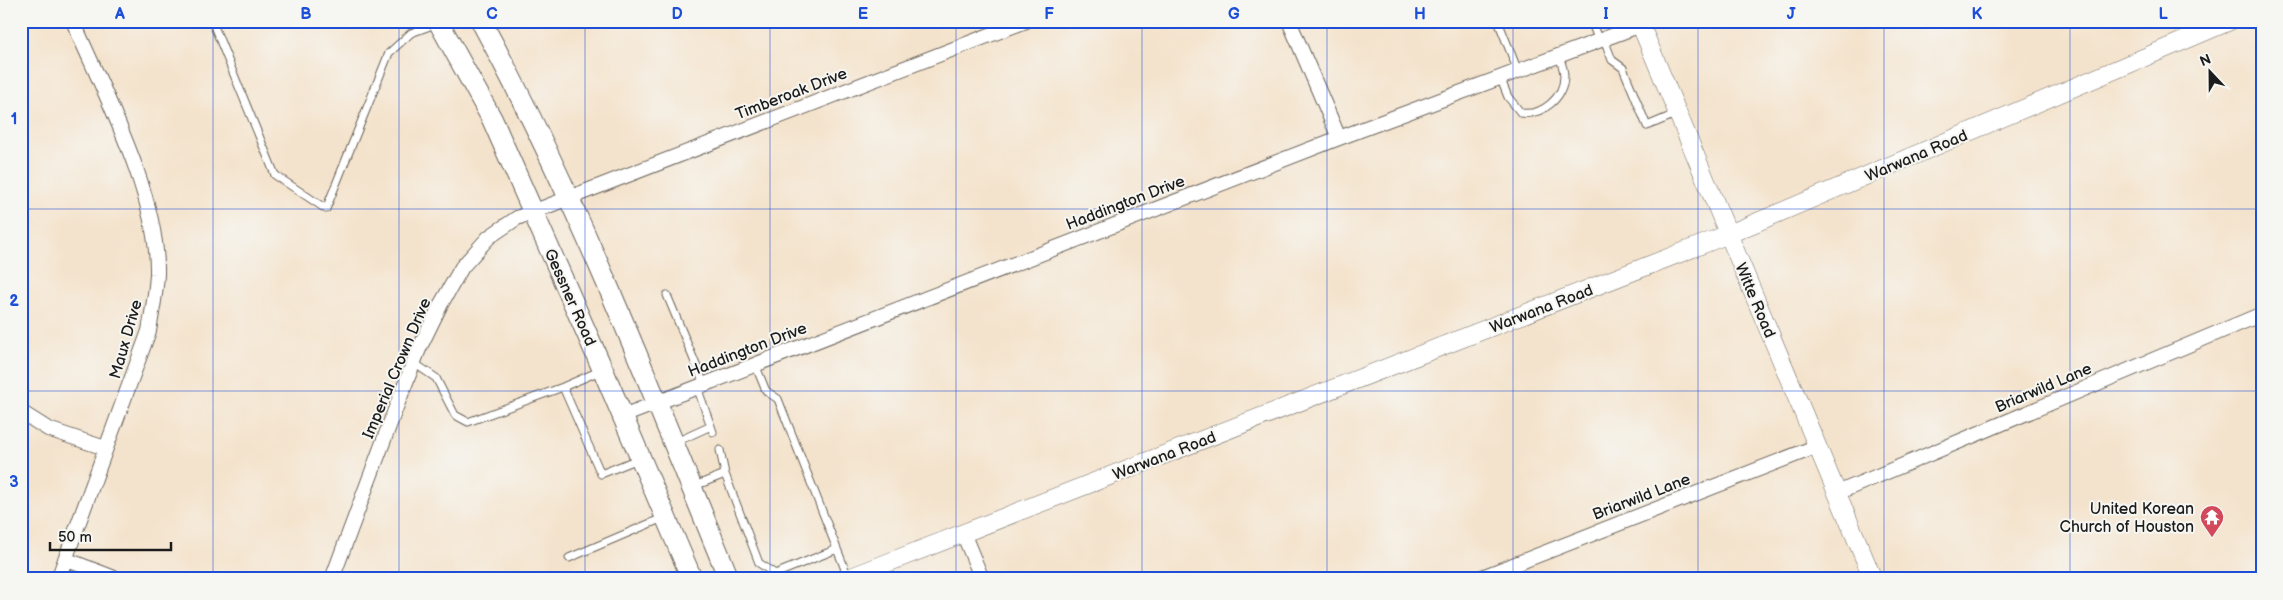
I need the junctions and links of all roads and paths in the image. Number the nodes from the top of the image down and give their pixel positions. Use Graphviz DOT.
graph roads {
  1 [pos="73,21"];
  2 [pos="212,21"];
  3 [pos="481,21"];
  4 [pos="1026,21"];
  5 [pos="1289,21"];
  6 [pos="1498,21"];
  7 [pos="1591,21"];
  8 [pos="2230,21"];
  9 [pos="440,22"];
  10 [pos="1640,23"];
  11 [pos="1602,40"];
  12 [pos="1560,56"];
  13 [pos="1518,71"];
  14 [pos="1500,78"];
  15 [pos="1678,113"];
  16 [pos="1339,138"];
  17 [pos="569,199"];
  18 [pos="534,212"];
  19 [pos="1729,234"];
  20 [pos="667,295"];
  21 [pos="2262,314"];
  22 [pos="414,363"];
  23 [pos="755,364"];
  24 [pos="603,370"];
  25 [pos="700,386"];
  26 [pos="563,387"];
  27 [pos="657,403"];
  28 [pos="21,412"];
  29 [pos="623,416"];
  30 [pos="674,443"];
  31 [pos="1818,446"];
  32 [pos="105,448"];
  33 [pos="720,450"];
  34 [pos="641,458"];
  35 [pos="725,474"];
  36 [pos="692,487"];
  37 [pos="1837,493"];
  38 [pos="666,517"];
  39 [pos="963,533"];
  40 [pos="837,549"];
  41 [pos="569,558"];
  42 [pos="66,559"];
  43 [pos="776,576"];
  44 [pos="690,578"];
  45 [pos="847,578"];
  46 [pos="58,579"];
  47 [pos="117,579"];
  48 [pos="332,579"];
  49 [pos="730,579"];
  50 [pos="982,579"];
  51 [pos="1477,579"];
  52 [pos="1873,579"];
  1 -- 32 [label="street, Maux Drive"];
  2 -- 9 [label="lane"];
  3 -- 17 [label="main road"];
  4 -- 17 [label="street, Timberoak Drive"];
  5 -- 16 [label="street"];
  6 -- 13 [label="lane"];
  7 -- 11 [label="lane"];
  8 -- 19 [label="street, Warwana Road"];
  9 -- 18 [label="main road, Gessner Road"];
  10 -- 11 [label="street, Haddington Drive"];
  10 -- 15 [label="street, Witte Road"];
  11 -- 12 [label="street, Haddington Drive"];
  11 -- 15 [label="lane"];
  12 -- 13 [label="street, Haddington Drive"];
  12 -- 14 [label="lane"];
  13 -- 14 [label="street, Haddington Drive"];
  14 -- 16 [label="street, Haddington Drive"];
  15 -- 19 [label="street, Witte Road"];
  16 -- 23 [label="street, Haddington Drive"];
  17 -- 18 [label="street, Imperial Crown Drive"];
  17 -- 27 [label="main road"];
  18 -- 22 [label="street, Imperial Crown Drive"];
  18 -- 24 [label="main road, Gessner Road"];
  19 -- 31 [label="street, Witte Road"];
  19 -- 39 [label="street, Warwana Road"];
  20 -- 25 [label="lane"];
  21 -- 37 [label="street, Briarwild Lane"];
  22 -- 26 [label="lane"];
  22 -- 48 [label="street, Imperial Crown Drive"];
  23 -- 25 [label="street, Haddington Drive"];
  23 -- 40 [label="lane"];
  24 -- 26 [label="lane"];
  24 -- 29 [label="main road, Gessner Road"];
  25 -- 27 [label="street, Haddington Drive"];
  25 -- 30 [label="lane"];
  26 -- 34 [label="lane"];
  27 -- 29 [label="street, Haddington Drive"];
  27 -- 30 [label="main road"];
  28 -- 32 [label="street"];
  29 -- 34 [label="main road, Gessner Road"];
  30 -- 36 [label="main road"];
  31 -- 37 [label="street, Witte Road"];
  31 -- 51 [label="street, Briarwild Lane"];
  32 -- 42 [label="street, Maux Drive"];
  33 -- 35 [label="lane"];
  34 -- 38 [label="main road, Gessner Road"];
  35 -- 36 [label="lane"];
  35 -- 43 [label="lane"];
  36 -- 49 [label="main road"];
  37 -- 52 [label="street, Witte Road"];
  38 -- 41 [label="lane"];
  38 -- 44 [label="main road, Gessner Road"];
  39 -- 45 [label="street, Warwana Road"];
  39 -- 50 [label="street"];
  40 -- 43 [label="lane"];
  40 -- 45 [label="lane"];
  42 -- 46 [label="street, Maux Drive"];
  42 -- 47 [label="street"];
}
